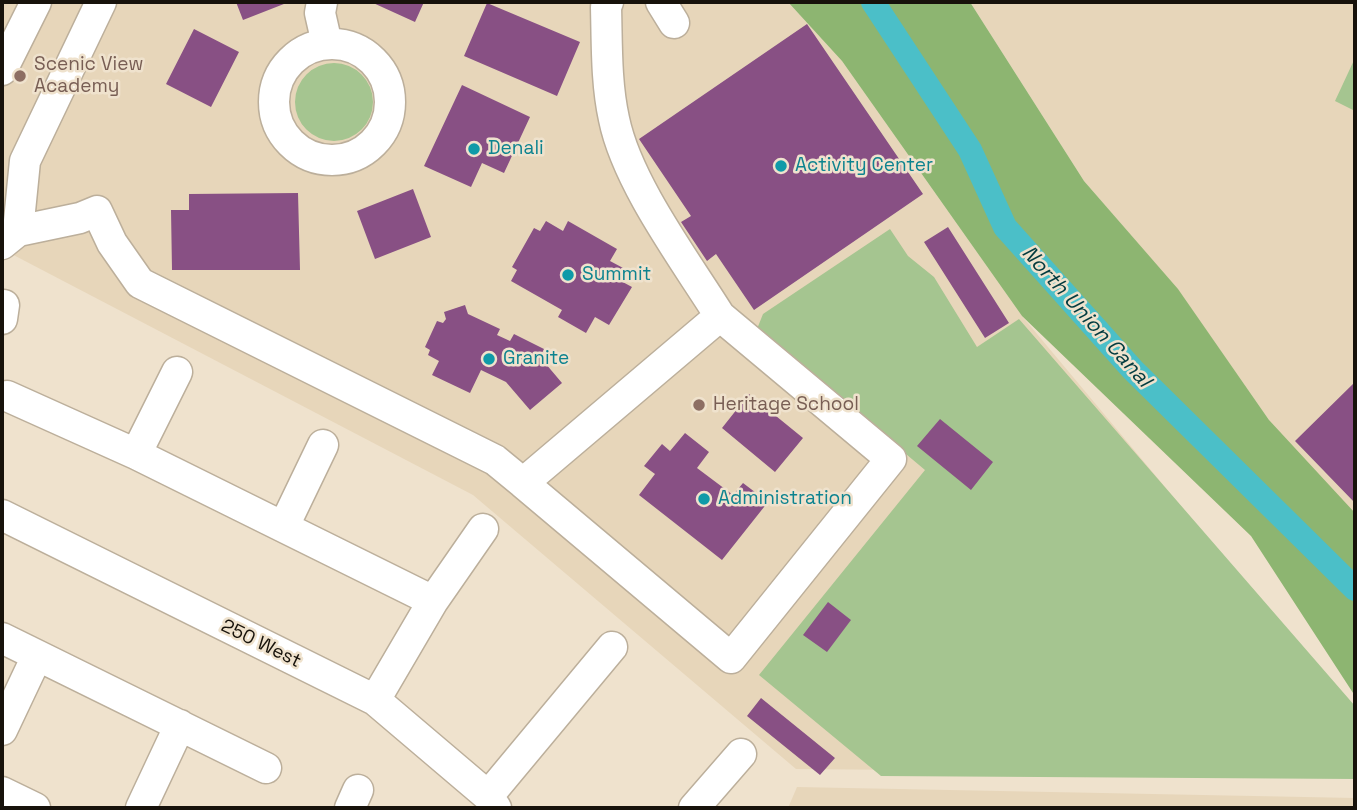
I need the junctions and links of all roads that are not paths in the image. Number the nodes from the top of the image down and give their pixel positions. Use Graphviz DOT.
graph roads {
  1 [pos="36,2"];
  2 [pos="101,2"];
  3 [pos="323,2"];
  4 [pos="608,2"];
  5 [pos="327,44"];
  6 [pos="2,70"];
  7 [pos="10,237"];
  8 [pos="720,316"];
  9 [pos="177,372"];
  10 [pos="4,398"];
  11 [pos="323,446"];
  12 [pos="136,454"];
  13 [pos="523,483"];
  14 [pos="2,515"];
  15 [pos="284,526"];
  16 [pos="483,529"];
  17 [pos="433,601"];
  18 [pos="2,638"];
  19 [pos="612,647"];
  20 [pos="37,656"];
  21 [pos="375,700"];
  22 [pos="180,725"];
  23 [pos="2,730"];
  24 [pos="741,754"];
  25 [pos="266,768"];
  26 [pos="2,792"];
  27 [pos="492,802"];
  28 [pos="35,808"];
  29 [pos="141,808"];
  30 [pos="694,808"];
  1 -- 6 [label="street"];
  2 -- 7 [label="street"];
  3 -- 5 [label="street"];
  4 -- 8 [label="street"];
  7 -- 13 [label="street"];
  8 -- 13 [label="street"];
  8 -- 13 [label="street"];
  9 -- 12 [label="street"];
  10 -- 12 [label="street"];
  11 -- 15 [label="street"];
  12 -- 15 [label="street"];
  14 -- 21 [label="street, 250 West"];
  15 -- 17 [label="street"];
  16 -- 17 [label="street"];
  17 -- 21 [label="street"];
  18 -- 20 [label="street"];
  19 -- 27 [label="street"];
  20 -- 22 [label="street"];
  20 -- 23 [label="street"];
  21 -- 27 [label="street, 250 West"];
  22 -- 25 [label="street"];
  22 -- 29 [label="street"];
  24 -- 30 [label="street"];
  26 -- 28 [label="street"];
}
